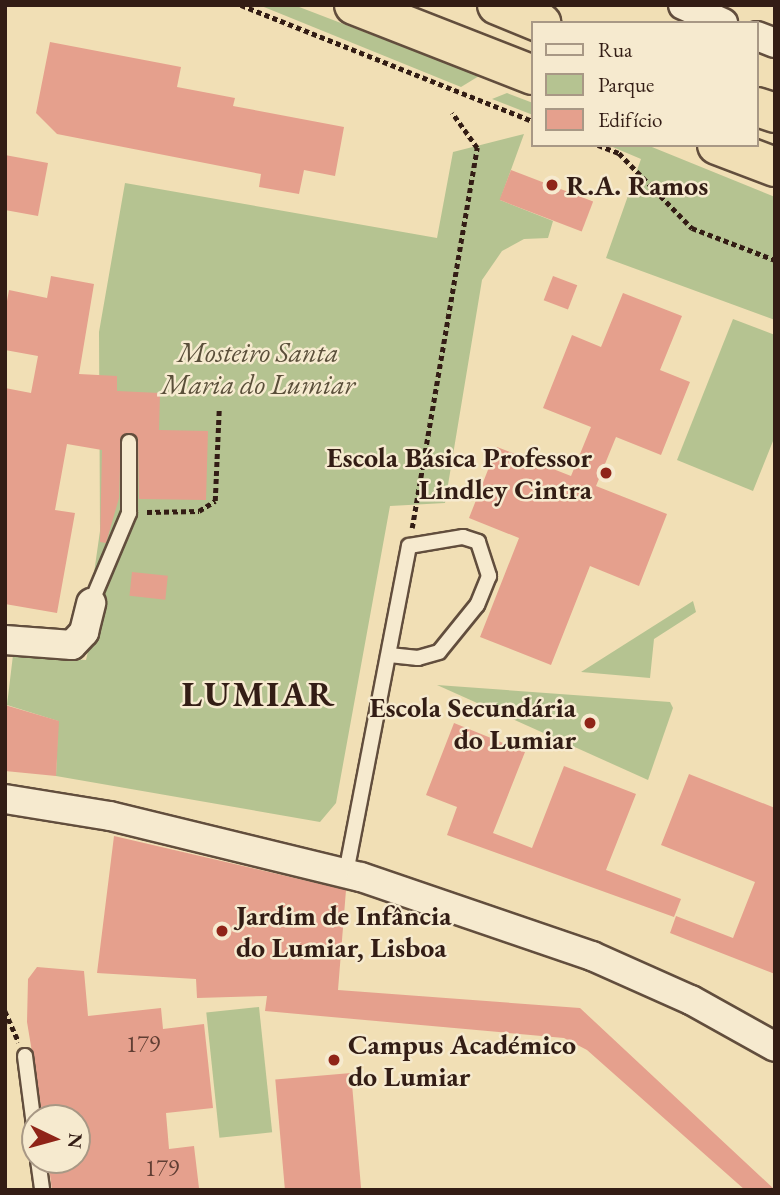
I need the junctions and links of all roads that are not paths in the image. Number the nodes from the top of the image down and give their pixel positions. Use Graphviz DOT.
graph roads {
  1 [pos="354,5"];
  2 [pos="497,5"];
  3 [pos="683,5"];
  4 [pos="536,21"];
  5 [pos="719,21"];
  6 [pos="532,75"];
  7 [pos="722,147"];
  8 [pos="775,167"];
  9 [pos="130,442"];
  10 [pos="90,603"];
  11 [pos="5,640"];
  12 [pos="389,655"];
  13 [pos="5,799"];
  14 [pos="346,873"];
  15 [pos="775,1047"];
  16 [pos="25,1056"];
  17 [pos="31,1104"];
  1 -- 6 [label="highway"];
  2 -- 4 [label="highway"];
  3 -- 5 [label="street"];
  7 -- 8 [label="highway"];
  9 -- 10 [label="lane"];
  10 -- 11 [label="street"];
  12 -- 12 [label="lane"];
  12 -- 14 [label="lane"];
  13 -- 14 [label="street"];
  14 -- 15 [label="street"];
  16 -- 17 [label="lane"];
}
